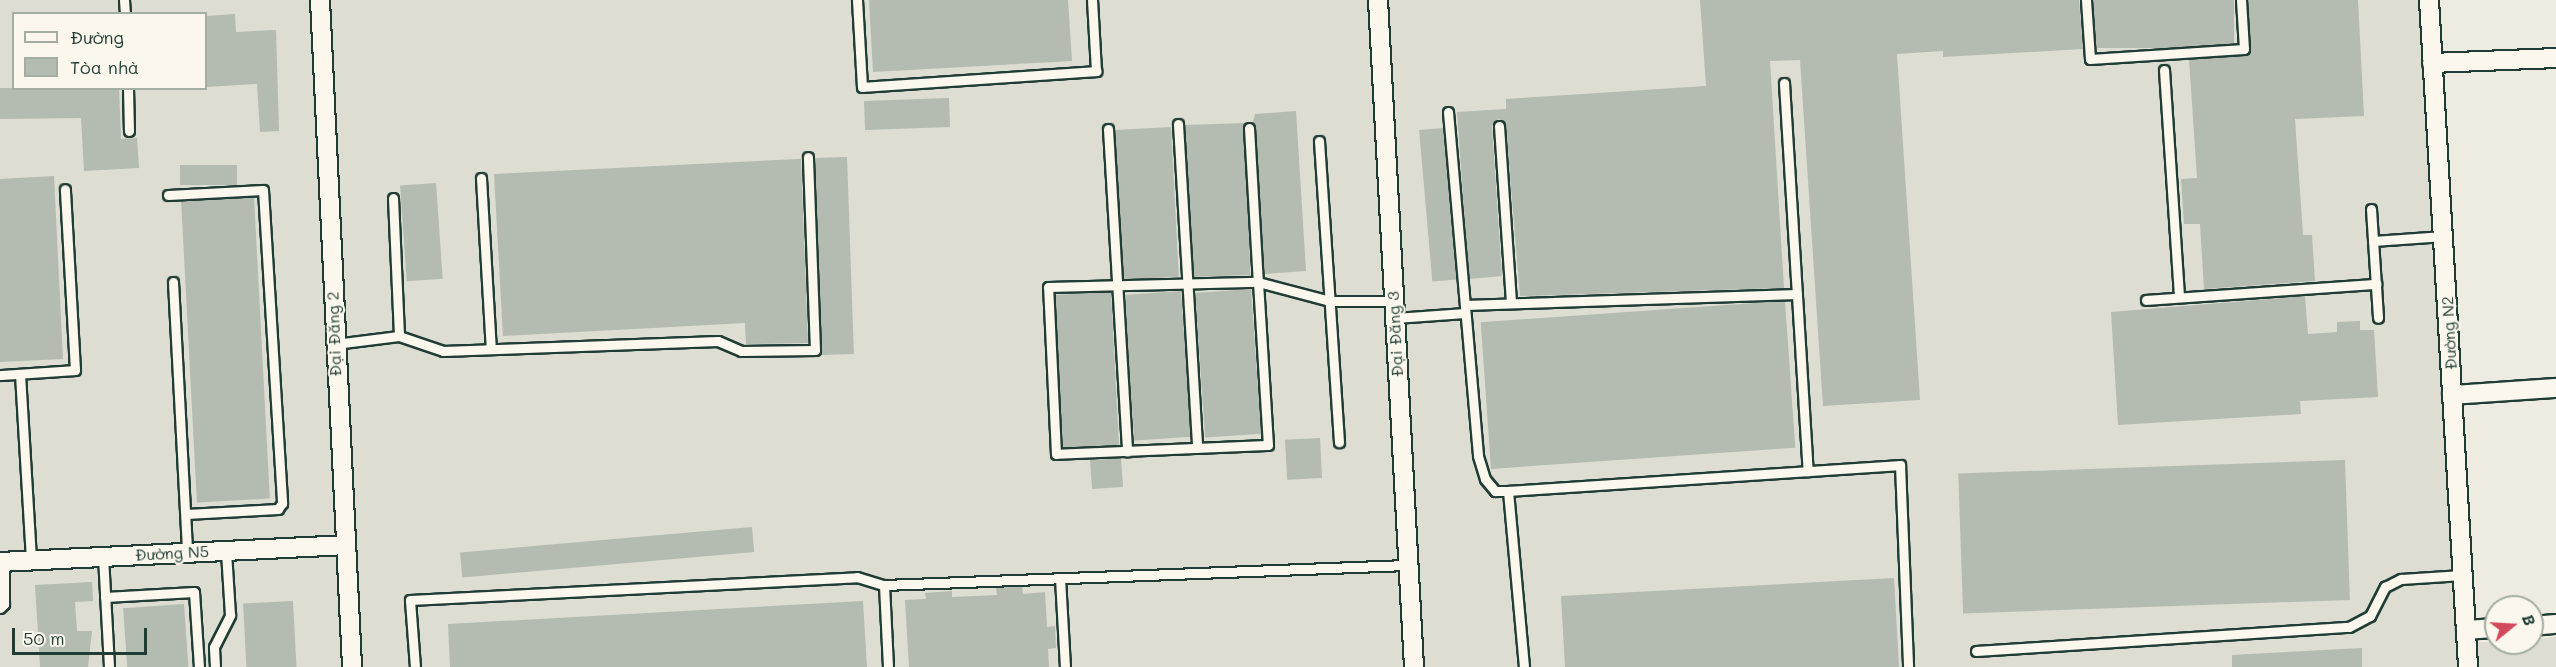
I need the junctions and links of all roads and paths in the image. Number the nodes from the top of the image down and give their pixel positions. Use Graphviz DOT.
graph roads {
  1 [pos="320,0"];
  2 [pos="857,0"];
  3 [pos="1092,0"];
  4 [pos="1378,0"];
  5 [pos="2086,0"];
  6 [pos="2241,0"];
  7 [pos="2429,0"];
  8 [pos="2556,58"];
  9 [pos="2432,63"];
  10 [pos="2164,70"];
  11 [pos="1784,83"];
  12 [pos="128,90"];
  13 [pos="1448,112"];
  14 [pos="1178,124"];
  15 [pos="1499,126"];
  16 [pos="1249,128"];
  17 [pos="1108,129"];
  18 [pos="129,131"];
  19 [pos="1319,141"];
  20 [pos="808,157"];
  21 [pos="480,178"];
  22 [pos="65,189"];
  23 [pos="168,195"];
  24 [pos="393,198"];
  25 [pos="2371,209"];
  26 [pos="2444,236"];
  27 [pos="2373,242"];
  28 [pos="173,282"];
  29 [pos="1188,282"];
  30 [pos="1258,282"];
  31 [pos="2376,284"];
  32 [pos="1117,285"];
  33 [pos="1797,294"];
  34 [pos="2179,297"];
  35 [pos="2146,300"];
  36 [pos="1330,301"];
  37 [pos="1511,303"];
  38 [pos="1465,309"];
  39 [pos="1394,310"];
  40 [pos="2378,318"];
  41 [pos="399,336"];
  42 [pos="334,344"];
  43 [pos="491,349"];
  44 [pos="20,374"];
  45 [pos="0,375"];
  46 [pos="2556,388"];
  47 [pos="2452,395"];
  48 [pos="1339,442"];
  49 [pos="1197,447"];
  50 [pos="1127,451"];
  51 [pos="1808,471"];
  52 [pos="1508,491"];
  53 [pos="186,514"];
  54 [pos="344,545"];
  55 [pos="226,551"];
  56 [pos="187,553"];
  57 [pos="103,556"];
  58 [pos="31,560"];
  59 [pos="2,562"];
  60 [pos="1408,565"];
  61 [pos="2462,575"];
  62 [pos="1060,579"];
  63 [pos="884,585"];
  64 [pos="105,597"];
  65 [pos="0,608"];
  66 [pos="2484,629"];
  67 [pos="2466,630"];
  68 [pos="1976,651"];
  69 [pos="109,667"];
  70 [pos="199,667"];
  71 [pos="215,667"];
  72 [pos="352,667"];
  73 [pos="415,667"];
  74 [pos="888,667"];
  75 [pos="1065,667"];
  76 [pos="1414,667"];
  77 [pos="1524,667"];
  78 [pos="1908,667"];
  79 [pos="2468,667"];
  1 -- 42 [label="street, Đại Đăng 2"];
  2 -- 3 [label="lane"];
  4 -- 39 [label="street, Đại Đăng 3"];
  5 -- 6 [label="lane"];
  7 -- 9 [label="street, Đường N2"];
  8 -- 9 [label="street"];
  9 -- 26 [label="street, Đường N2"];
  10 -- 34 [label="lane"];
  11 -- 33 [label="lane"];
  12 -- 18 [label="lane"];
  13 -- 38 [label="lane"];
  14 -- 29 [label="lane"];
  15 -- 37 [label="lane"];
  16 -- 30 [label="lane"];
  17 -- 32 [label="lane"];
  19 -- 36 [label="lane"];
  20 -- 43 [label="lane"];
  21 -- 43 [label="lane"];
  22 -- 44 [label="lane"];
  23 -- 53 [label="lane"];
  24 -- 41 [label="lane"];
  25 -- 27 [label="lane"];
  26 -- 27 [label="lane"];
  26 -- 47 [label="street, Đường N2"];
  27 -- 31 [label="lane"];
  28 -- 53 [label="lane"];
  29 -- 30 [label="lane"];
  29 -- 32 [label="lane"];
  29 -- 49 [label="lane"];
  30 -- 36 [label="lane"];
  30 -- 49 [label="lane"];
  31 -- 34 [label="lane"];
  31 -- 40 [label="lane"];
  32 -- 50 [label="lane"];
  32 -- 50 [label="lane"];
  33 -- 37 [label="lane"];
  33 -- 51 [label="lane"];
  34 -- 35 [label="lane"];
  36 -- 39 [label="lane"];
  36 -- 48 [label="lane"];
  37 -- 38 [label="lane"];
  38 -- 39 [label="lane"];
  38 -- 52 [label="lane"];
  39 -- 60 [label="street, Đại Đăng 3"];
  41 -- 42 [label="lane"];
  41 -- 43 [label="lane"];
  42 -- 54 [label="street, Đại Đăng 2"];
  44 -- 45 [label="lane"];
  44 -- 58 [label="lane"];
  46 -- 47 [label="street"];
  47 -- 61 [label="street, Đường N2"];
  49 -- 50 [label="lane"];
  51 -- 52 [label="lane"];
  51 -- 78 [label="lane"];
  52 -- 77 [label="lane"];
  53 -- 56 [label="lane"];
  54 -- 55 [label="street, Đường N5"];
  54 -- 72 [label="street, Đại Đăng 2"];
  55 -- 56 [label="street, Đường N5"];
  55 -- 71 [label="lane"];
  56 -- 57 [label="street, Đường N5"];
  57 -- 58 [label="street, Đường N5"];
  57 -- 64 [label="lane"];
  58 -- 59 [label="street, Đường N5"];
  59 -- 65 [label="lane"];
  60 -- 62 [label="lane"];
  60 -- 76 [label="street, Đại Đăng 3"];
  61 -- 67 [label="street, Đường N2"];
  61 -- 68 [label="lane"];
  62 -- 63 [label="lane"];
  62 -- 75 [label="lane"];
  63 -- 73 [label="lane"];
  63 -- 74 [label="lane"];
  64 -- 69 [label="lane"];
  64 -- 70 [label="lane"];
  66 -- 67 [label="street"];
  67 -- 79 [label="street, Đường N2"];
}
